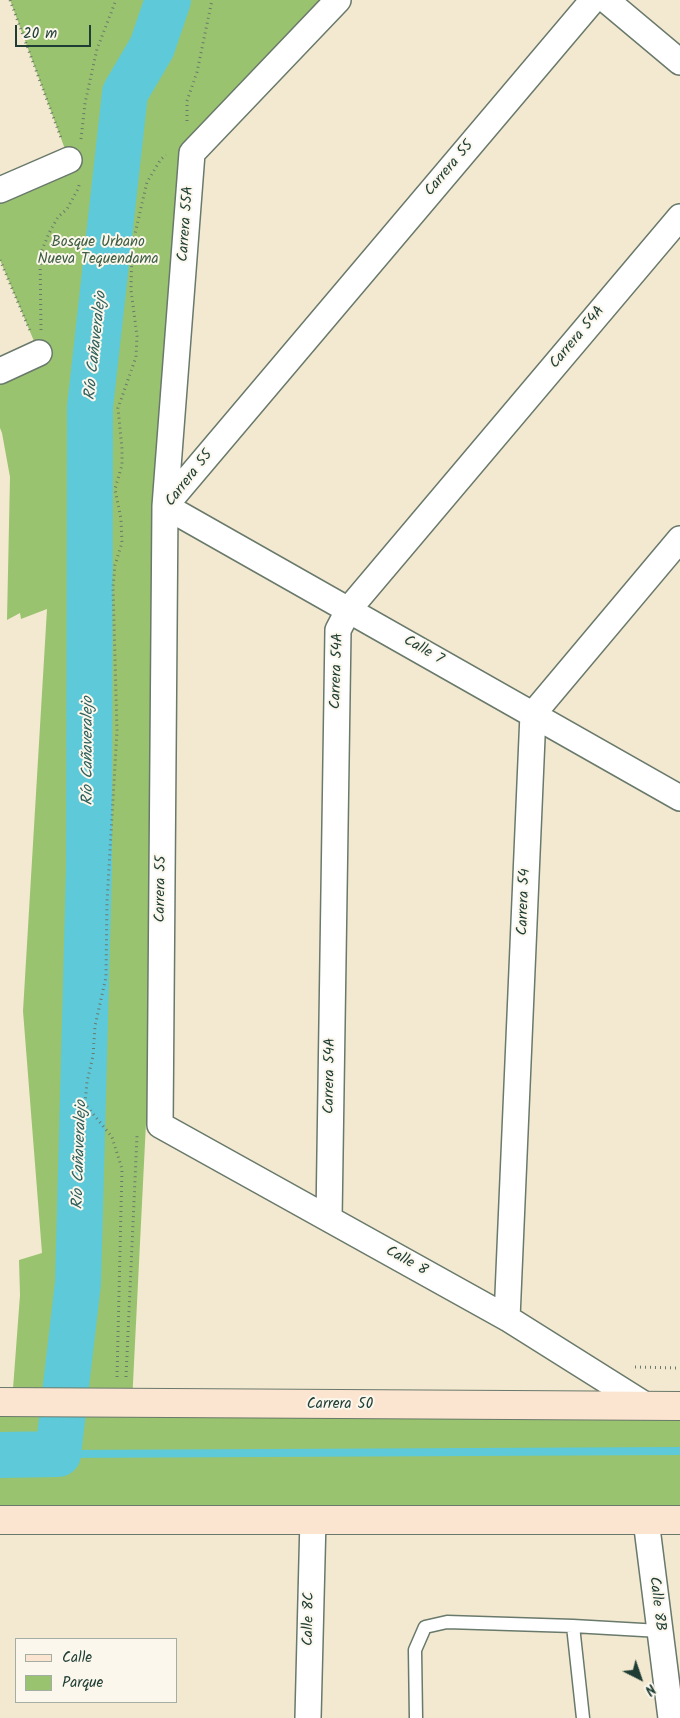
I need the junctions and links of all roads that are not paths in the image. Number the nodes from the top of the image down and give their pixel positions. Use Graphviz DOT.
graph roads {
  1 [pos="338,0"];
  2 [pos="593,0"];
  3 [pos="606,0"];
  4 [pos="680,62"];
  5 [pos="69,160"];
  6 [pos="0,190"];
  7 [pos="680,217"];
  8 [pos="39,353"];
  9 [pos="0,371"];
  10 [pos="165,506"];
  11 [pos="680,539"];
  12 [pos="349,609"];
  13 [pos="533,714"];
  14 [pos="680,798"];
  15 [pos="160,1125"];
  16 [pos="329,1219"];
  17 [pos="507,1318"];
  18 [pos="6,1402"];
  19 [pos="646,1406"];
  20 [pos="680,1406"];
  21 [pos="0,1520"];
  22 [pos="313,1520"];
  23 [pos="646,1520"];
  24 [pos="680,1520"];
  25 [pos="574,1626"];
  26 [pos="660,1631"];
  27 [pos="308,1718"];
  28 [pos="416,1718"];
  29 [pos="583,1718"];
  30 [pos="671,1718"];
  1 -- 10 [label="street, Carrera 55A"];
  2 -- 10 [label="street, Carrera 55"];
  3 -- 4 [label="street"];
  5 -- 6 [label="street"];
  7 -- 12 [label="street, Carrera 54A"];
  8 -- 9 [label="street"];
  10 -- 12 [label="street, Calle 7"];
  10 -- 15 [label="street, Carrera 55"];
  11 -- 13 [label="street"];
  12 -- 13 [label="street, Calle 7"];
  12 -- 16 [label="street, Carrera 54A"];
  13 -- 14 [label="street, Calle 7"];
  13 -- 17 [label="street, Carrera 54"];
  15 -- 16 [label="street, Calle 8"];
  16 -- 17 [label="street, Calle 8"];
  17 -- 19 [label="street, Calle 8"];
  18 -- 19 [label="main road, Carrera 50"];
  19 -- 20 [label="main road, Carrera 50"];
  21 -- 22 [label="main road"];
  22 -- 23 [label="main road"];
  22 -- 27 [label="street, Calle 8C"];
  23 -- 24 [label="main road"];
  23 -- 26 [label="street, Calle 8B"];
  25 -- 26 [label="lane"];
  25 -- 28 [label="lane"];
  25 -- 29 [label="lane"];
  26 -- 30 [label="street, Calle 8B"];
}
